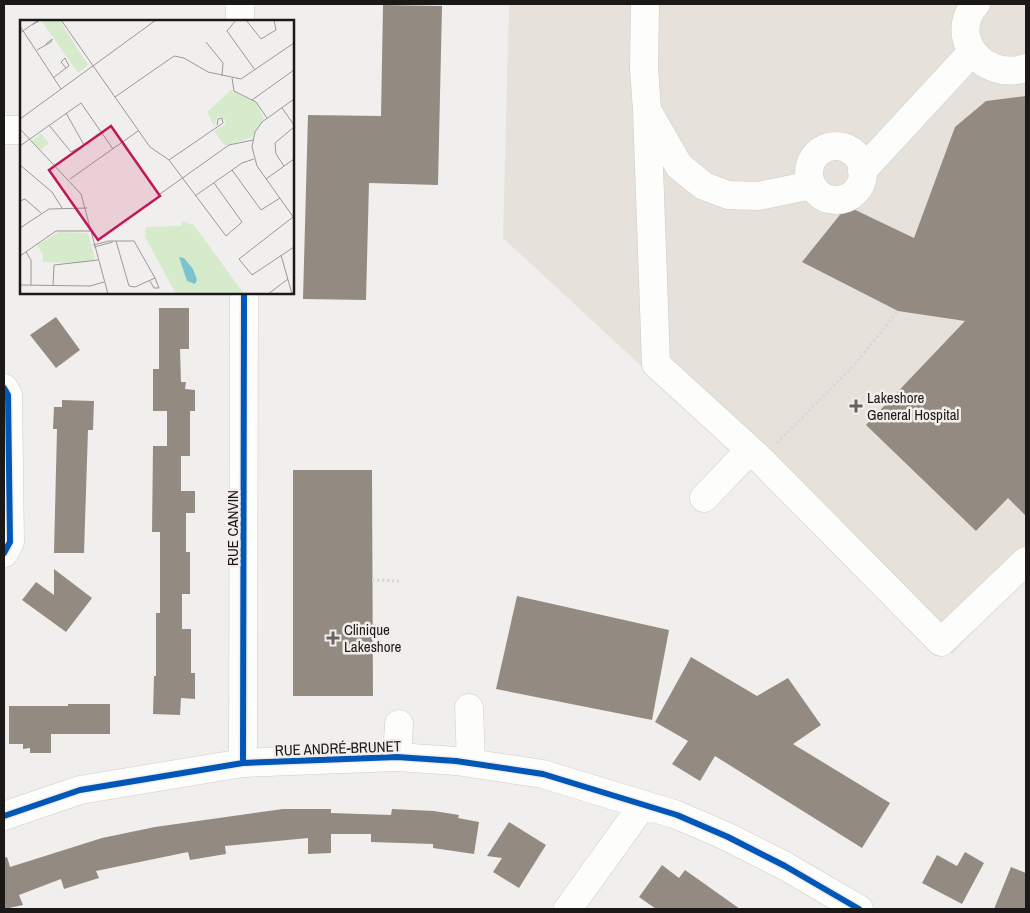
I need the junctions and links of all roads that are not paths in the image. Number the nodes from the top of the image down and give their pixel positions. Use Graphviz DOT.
graph roads {
  1 [pos="240,4"];
  2 [pos="645,4"];
  3 [pos="976,4"];
  4 [pos="240,20"];
  5 [pos="972,52"];
  6 [pos="1026,68"];
  7 [pos="647,110"];
  8 [pos="4,130"];
  9 [pos="20,130"];
  10 [pos="862,171"];
  11 [pos="812,185"];
  12 [pos="244,294"];
  13 [pos="4,388"];
  14 [pos="755,455"];
  15 [pos="704,498"];
  16 [pos="4,553"];
  17 [pos="1026,561"];
  18 [pos="463,708"];
  19 [pos="399,724"];
  20 [pos="397,757"];
  21 [pos="464,762"];
  22 [pos="243,763"];
  23 [pos="642,806"];
  24 [pos="4,816"];
  25 [pos="568,909"];
  26 [pos="859,909"];
  1 -- 4 [label="street"];
  2 -- 7 [label="street"];
  3 -- 5 [label="street"];
  5 -- 6 [label="street"];
  5 -- 10 [label="street"];
  7 -- 11 [label="street"];
  7 -- 14 [label="street"];
  8 -- 9 [label="street"];
  10 -- 11 [label="street"];
  10 -- 11 [label="street"];
  12 -- 22 [label="street, RUE CANVIN"];
  13 -- 16 [label="street"];
  14 -- 15 [label="street"];
  14 -- 17 [label="street"];
  18 -- 21 [label="street"];
  19 -- 20 [label="street"];
  20 -- 21 [label="street, RUE ANDRÉ-BRUNET"];
  20 -- 22 [label="street, RUE ANDRÉ-BRUNET"];
  21 -- 23 [label="street, RUE ANDRÉ-BRUNET"];
  22 -- 24 [label="street, RUE ANDRÉ-BRUNET"];
  23 -- 25 [label="street"];
  23 -- 26 [label="street, RUE ANDRÉ-BRUNET"];
}
